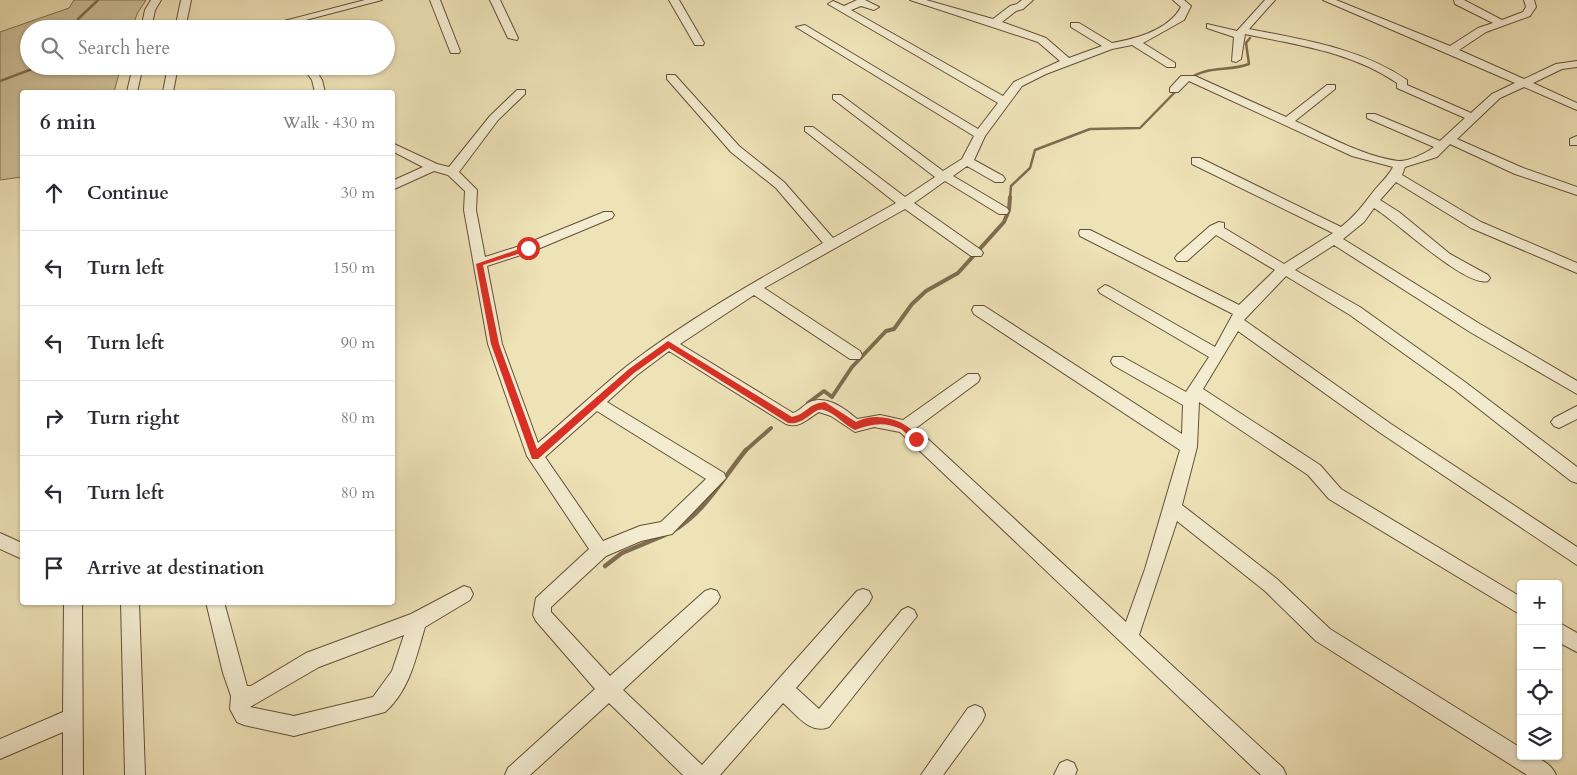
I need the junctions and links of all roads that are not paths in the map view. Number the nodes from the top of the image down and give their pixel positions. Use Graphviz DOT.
graph roads {
  1 [pos="156,0"];
  2 [pos="186,0"];
  3 [pos="377,0"];
  4 [pos="435,0"];
  5 [pos="494,0"];
  6 [pos="674,0"];
  7 [pos="915,0"];
  8 [pos="1028,0"];
  9 [pos="1178,0"];
  10 [pos="1270,0"];
  11 [pos="1328,0"];
  12 [pos="1459,0"];
  13 [pos="1528,0"];
  14 [pos="833,4"];
  15 [pos="874,7"];
  16 [pos="844,10"];
  17 [pos="148,20"];
  18 [pos="182,20"];
  19 [pos="300,20"];
  20 [pos="995,23"];
  21 [pos="1501,23"];
  22 [pos="1075,25"];
  23 [pos="1211,26"];
  24 [pos="801,27"];
  25 [pos="1241,33"];
  26 [pos="513,38"];
  27 [pos="1133,41"];
  28 [pos="699,43"];
  29 [pos="1110,46"];
  30 [pos="1451,50"];
  31 [pos="455,51"];
  32 [pos="1236,60"];
  33 [pos="1068,63"];
  34 [pos="1577,64"];
  35 [pos="1171,65"];
  36 [pos="136,75"];
  37 [pos="171,75"];
  38 [pos="313,75"];
  39 [pos="671,77"];
  40 [pos="1522,82"];
  41 [pos="1330,87"];
  42 [pos="132,90"];
  43 [pos="168,90"];
  44 [pos="320,90"];
  45 [pos="1174,90"];
  46 [pos="521,92"];
  47 [pos="837,97"];
  48 [pos="1005,102"];
  49 [pos="1577,107"];
  50 [pos="1371,116"];
  51 [pos="1471,117"];
  52 [pos="1286,122"];
  53 [pos="809,129"];
  54 [pos="980,135"];
  55 [pos="1444,143"];
  56 [pos="395,148"];
  57 [pos="967,161"];
  58 [pos="1196,161"];
  59 [pos="433,167"];
  60 [pos="1398,171"];
  61 [pos="452,172"];
  62 [pos="944,177"];
  63 [pos="999,179"];
  64 [pos="395,185"];
  65 [pos="1577,191"];
  66 [pos="1373,202"];
  67 [pos="905,203"];
  68 [pos="1003,211"];
  69 [pos="608,215"];
  70 [pos="1085,233"];
  71 [pos="1339,236"];
  72 [pos="832,245"];
  73 [pos="976,254"];
  74 [pos="1182,258"];
  75 [pos="479,264"];
  76 [pos="1577,268"];
  77 [pos="1284,270"];
  78 [pos="1484,278"];
  79 [pos="754,288"];
  80 [pos="1105,290"];
  81 [pos="979,310"];
  82 [pos="1238,317"];
  83 [pos="668,344"];
  84 [pos="855,355"];
  85 [pos="1218,355"];
  86 [pos="1118,361"];
  87 [pos="973,378"];
  88 [pos="1577,388"];
  89 [pos="1193,396"];
  90 [pos="596,403"];
  91 [pos="1577,412"];
  92 [pos="1559,422"];
  93 [pos="905,427"];
  94 [pos="1189,447"];
  95 [pos="535,456"];
  96 [pos="1577,476"];
  97 [pos="1173,508"];
  98 [pos="0,540"];
  99 [pos="20,550"];
  100 [pos="600,550"];
  101 [pos="1577,557"];
  102 [pos="464,594"];
  103 [pos="863,597"];
  104 [pos="711,598"];
  105 [pos="1517,604"];
  106 [pos="73,605"];
  107 [pos="130,605"];
  108 [pos="216,605"];
  109 [pos="908,616"];
  110 [pos="417,622"];
  111 [pos="1562,633"];
  112 [pos="1129,638"];
  113 [pos="1577,642"];
  114 [pos="782,689"];
  115 [pos="609,690"];
  116 [pos="241,696"];
  117 [pos="976,714"];
  118 [pos="73,718"];
  119 [pos="0,749"];
  120 [pos="73,775"];
  121 [pos="135,775"];
  122 [pos="515,775"];
  123 [pos="698,775"];
  124 [pos="707,775"];
  125 [pos="931,775"];
  126 [pos="1276,775"];
  127 [pos="1546,775"];
  1 -- 17 [label="street"];
  2 -- 18 [label="street"];
  3 -- 19 [label="street"];
  4 -- 31 [label="street"];
  5 -- 26 [label="street"];
  6 -- 28 [label="street"];
  7 -- 20 [label="street"];
  8 -- 20 [label="street"];
  9 -- 27 [label="street"];
  10 -- 25 [label="street"];
  11 -- 30 [label="street"];
  12 -- 21 [label="street"];
  13 -- 21 [label="street"];
  14 -- 16 [label="street"];
  15 -- 16 [label="street"];
  16 -- 48 [label="street"];
  20 -- 33 [label="street"];
  21 -- 30 [label="street"];
  22 -- 29 [label="street"];
  23 -- 25 [label="street"];
  24 -- 54 [label="street"];
  25 -- 32 [label="street"];
  25 -- 51 [label="street"];
  27 -- 29 [label="street"];
  27 -- 35 [label="street"];
  29 -- 33 [label="street"];
  30 -- 40 [label="street"];
  33 -- 48 [label="street"];
  34 -- 40 [label="street"];
  36 -- 42 [label="street"];
  37 -- 43 [label="street"];
  38 -- 44 [label="street"];
  39 -- 72 [label="street"];
  40 -- 49 [label="street"];
  40 -- 51 [label="street"];
  41 -- 52 [label="street"];
  45 -- 52 [label="street"];
  46 -- 61 [label="street"];
  47 -- 62 [label="street"];
  48 -- 54 [label="street"];
  50 -- 55 [label="street"];
  51 -- 55 [label="street"];
  52 -- 60 [label="street"];
  53 -- 67 [label="street"];
  54 -- 57 [label="street"];
  55 -- 60 [label="street"];
  55 -- 65 [label="street"];
  56 -- 59 [label="street"];
  57 -- 62 [label="street"];
  57 -- 63 [label="street"];
  58 -- 71 [label="street"];
  59 -- 61 [label="street"];
  59 -- 64 [label="street"];
  60 -- 66 [label="street"];
  60 -- 76 [label="street"];
  61 -- 75 [label="street"];
  62 -- 67 [label="street"];
  62 -- 68 [label="street"];
  66 -- 71 [label="street"];
  66 -- 78 [label="street"];
  67 -- 72 [label="street"];
  67 -- 73 [label="street"];
  69 -- 75 [label="street"];
  70 -- 82 [label="street"];
  71 -- 77 [label="street"];
  71 -- 88 [label="street"];
  72 -- 79 [label="street"];
  74 -- 77 [label="street"];
  75 -- 95 [label="street"];
  77 -- 82 [label="street"];
  77 -- 96 [label="street"];
  79 -- 83 [label="street"];
  79 -- 84 [label="street"];
  80 -- 85 [label="street"];
  81 -- 94 [label="street"];
  82 -- 85 [label="street"];
  82 -- 101 [label="street"];
  83 -- 90 [label="street"];
  83 -- 93 [label="street"];
  85 -- 89 [label="street"];
  86 -- 89 [label="street"];
  87 -- 93 [label="street"];
  89 -- 94 [label="street"];
  89 -- 105 [label="street"];
  90 -- 95 [label="street"];
  90 -- 100 [label="street"];
  91 -- 92 [label="street"];
  93 -- 112 [label="street"];
  94 -- 97 [label="street"];
  95 -- 100 [label="street"];
  97 -- 112 [label="street"];
  97 -- 127 [label="street"];
  98 -- 99 [label="street"];
  100 -- 115 [label="street"];
  102 -- 110 [label="street"];
  103 -- 114 [label="street"];
  104 -- 115 [label="street"];
  106 -- 118 [label="street"];
  107 -- 121 [label="street"];
  108 -- 116 [label="street"];
  109 -- 114 [label="street"];
  110 -- 116 [label="street"];
  110 -- 116 [label="street"];
  111 -- 113 [label="street"];
  112 -- 126 [label="street"];
  114 -- 124 [label="street"];
  115 -- 122 [label="street"];
  115 -- 123 [label="street"];
  117 -- 125 [label="street"];
  118 -- 119 [label="street"];
  118 -- 120 [label="street"];
}
